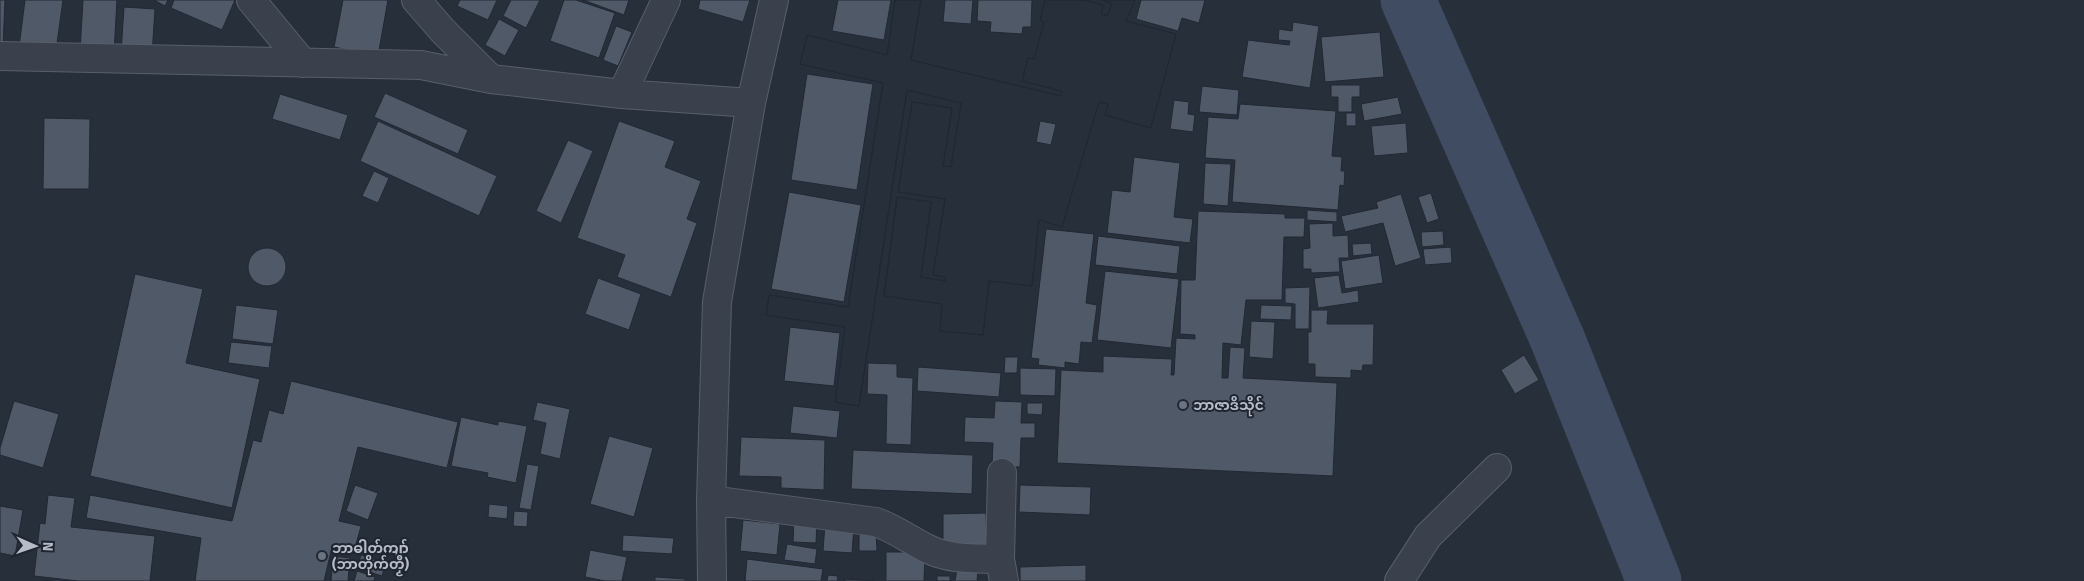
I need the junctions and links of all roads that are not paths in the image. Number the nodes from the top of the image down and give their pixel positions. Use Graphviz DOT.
graph roads {
  1 [pos="251,0"];
  2 [pos="416,0"];
  3 [pos="666,0"];
  4 [pos="774,0"];
  5 [pos="0,56"];
  6 [pos="303,63"];
  7 [pos="491,78"];
  8 [pos="622,94"];
  9 [pos="751,103"];
  10 [pos="1497,468"];
  11 [pos="1002,474"];
  12 [pos="711,500"];
  13 [pos="1002,570"];
  14 [pos="712,581"];
  15 [pos="1399,581"];
  1 -- 6 [label="street"];
  2 -- 7 [label="street"];
  3 -- 8 [label="street"];
  4 -- 9 [label="street"];
  5 -- 6 [label="street"];
  6 -- 7 [label="street"];
  7 -- 8 [label="street"];
  8 -- 9 [label="street"];
  9 -- 12 [label="street"];
  10 -- 15 [label="street"];
  11 -- 13 [label="street"];
  12 -- 13 [label="street"];
  12 -- 14 [label="street"];
}
